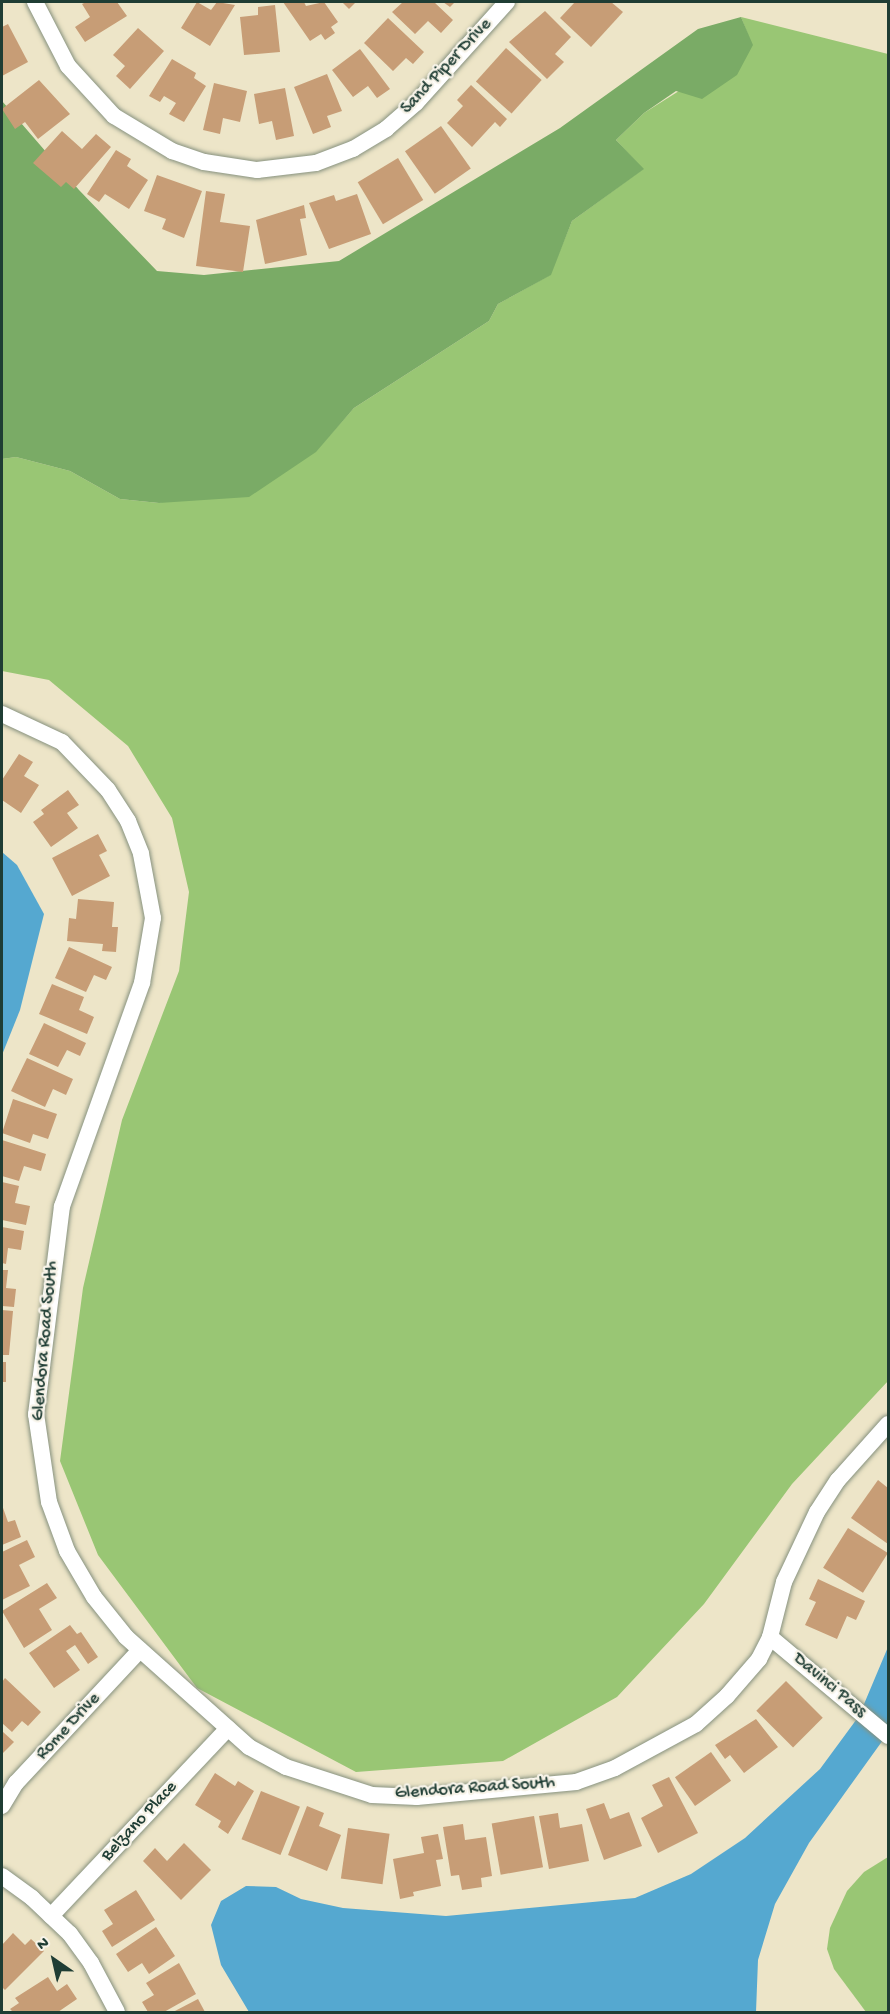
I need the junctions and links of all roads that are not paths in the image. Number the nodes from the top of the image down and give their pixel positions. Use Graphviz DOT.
graph roads {
  1 [pos="35,2"];
  2 [pos="507,2"];
  3 [pos="2,714"];
  4 [pos="888,1424"];
  5 [pos="770,1637"];
  6 [pos="140,1650"];
  7 [pos="228,1728"];
  8 [pos="888,1736"];
  9 [pos="2,1806"];
  10 [pos="2,1876"];
  11 [pos="51,1916"];
  12 [pos="117,2013"];
  1 -- 2 [label="street, Sand Piper Drive"];
  3 -- 6 [label="street, Glendora Road South"];
  4 -- 5 [label="street, Glendora Road South"];
  5 -- 7 [label="street, Glendora Road South"];
  5 -- 8 [label="street, Davinci Pass"];
  6 -- 7 [label="street, Glendora Road South"];
  6 -- 9 [label="street, Rome Drive"];
  7 -- 11 [label="street, Belzano Place"];
  10 -- 11 [label="street"];
  11 -- 12 [label="street"];
}
